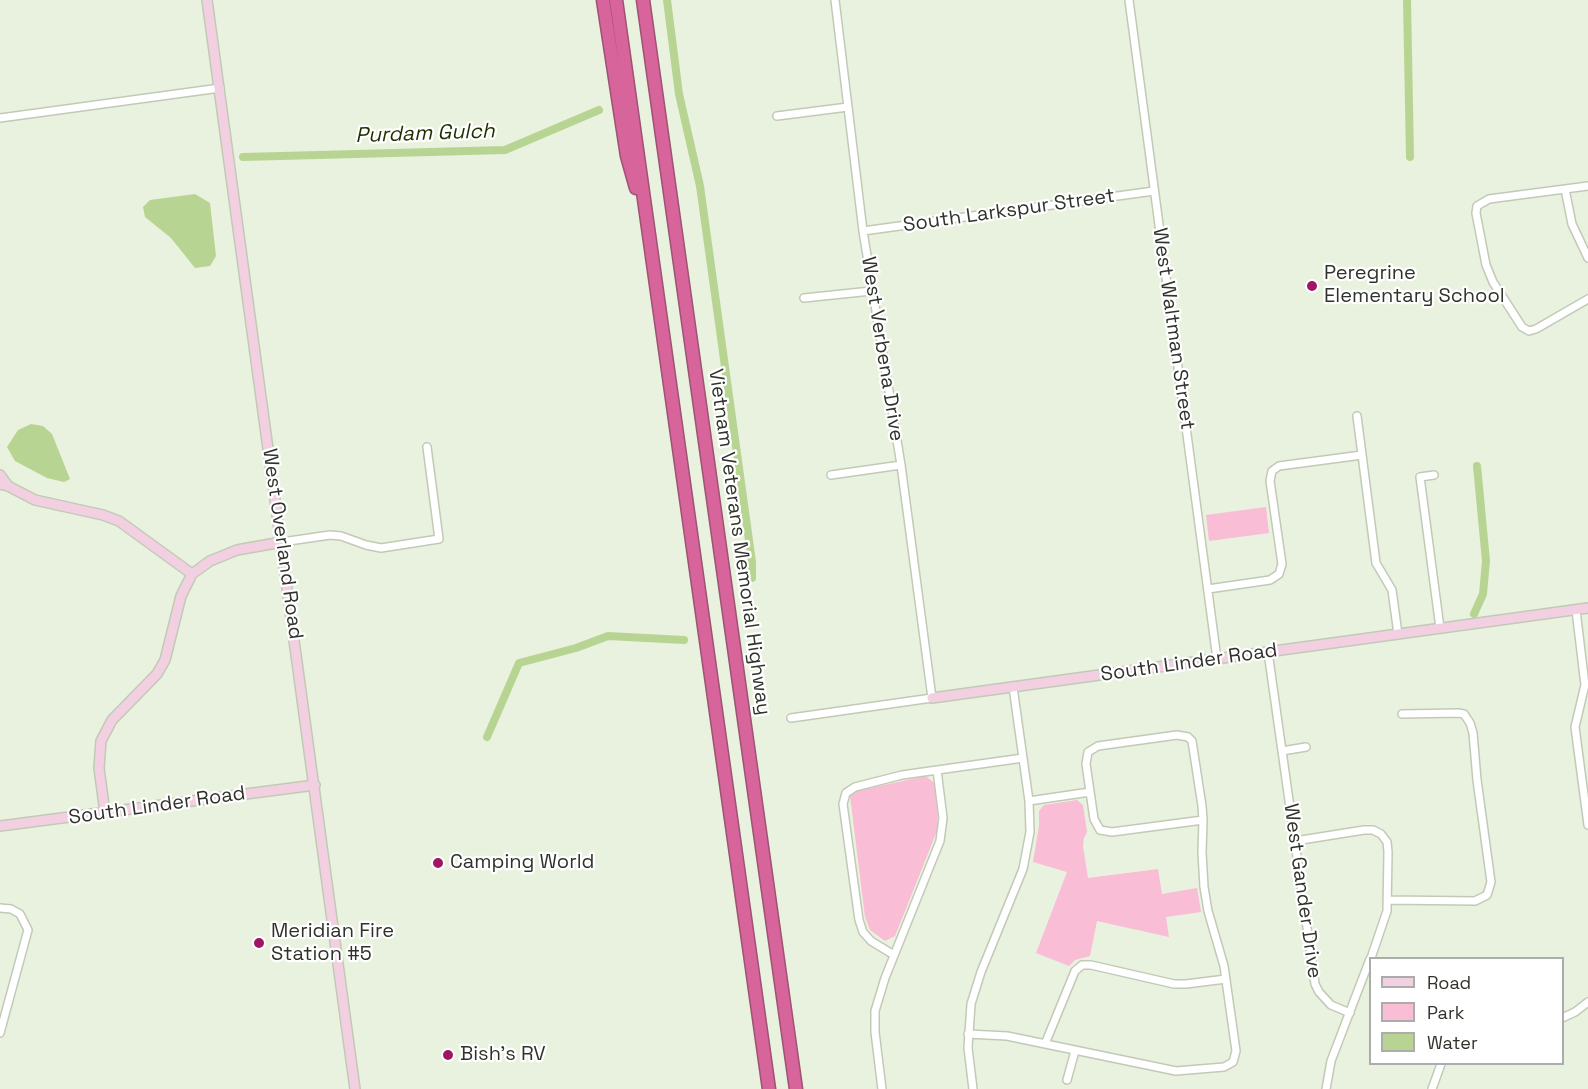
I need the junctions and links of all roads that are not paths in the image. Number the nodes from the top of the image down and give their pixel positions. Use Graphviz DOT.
graph roads {
  1 [pos="207,0"];
  2 [pos="603,0"];
  3 [pos="616,0"];
  4 [pos="643,0"];
  5 [pos="835,0"];
  6 [pos="1129,0"];
  7 [pos="220,88"];
  8 [pos="848,107"];
  9 [pos="777,116"];
  10 [pos="0,117"];
  11 [pos="1588,186"];
  12 [pos="1565,189"];
  13 [pos="1154,191"];
  14 [pos="863,231"];
  15 [pos="650,243"];
  16 [pos="1588,258"];
  17 [pos="872,291"];
  18 [pos="804,298"];
  19 [pos="1588,299"];
  20 [pos="1357,416"];
  21 [pos="427,447"];
  22 [pos="1362,455"];
  23 [pos="901,465"];
  24 [pos="0,475"];
  25 [pos="1434,475"];
  26 [pos="831,476"];
  27 [pos="4,485"];
  28 [pos="282,542"];
  29 [pos="192,574"];
  30 [pos="1208,589"];
  31 [pos="1588,608"];
  32 [pos="1576,610"];
  33 [pos="1440,628"];
  34 [pos="1398,634"];
  35 [pos="1268,652"];
  36 [pos="1217,659"];
  37 [pos="1586,663"];
  38 [pos="1013,687"];
  39 [pos="932,699"];
  40 [pos="1402,714"];
  41 [pos="790,718"];
  42 [pos="1306,747"];
  43 [pos="1282,750"];
  44 [pos="1023,758"];
  45 [pos="937,770"];
  46 [pos="315,785"];
  47 [pos="1090,792"];
  48 [pos="1029,801"];
  49 [pos="105,813"];
  50 [pos="1203,820"];
  51 [pos="1588,825"];
  52 [pos="0,826"];
  53 [pos="1294,841"];
  54 [pos="1388,900"];
  55 [pos="0,908"];
  56 [pos="894,955"];
  57 [pos="1372,957"];
  58 [pos="1369,964"];
  59 [pos="1226,979"];
  60 [pos="1588,1002"];
  61 [pos="1350,1013"];
  62 [pos="1564,1018"];
  63 [pos="0,1033"];
  64 [pos="968,1034"];
  65 [pos="1045,1044"];
  66 [pos="1075,1051"];
  67 [pos="1441,1065"];
  68 [pos="1067,1080"];
  69 [pos="355,1089"];
  70 [pos="769,1089"];
  71 [pos="796,1089"];
  72 [pos="882,1089"];
  73 [pos="973,1089"];
  74 [pos="1326,1089"];
  75 [pos="1432,1089"];
  1 -- 7 [label="street, West Overland Road"];
  2 -- 15 [label="highway"];
  3 -- 15 [label="highway"];
  4 -- 71 [label="highway, Vietnam Veterans Memorial Highway"];
  5 -- 8 [label="street, West Verbena Drive"];
  6 -- 13 [label="street, West Waltman Street"];
  7 -- 10 [label="street"];
  7 -- 28 [label="street, West Overland Road"];
  8 -- 9 [label="street"];
  8 -- 14 [label="street, West Verbena Drive"];
  11 -- 12 [label="street"];
  12 -- 16 [label="street"];
  12 -- 19 [label="street"];
  13 -- 14 [label="street, South Larkspur Street"];
  13 -- 30 [label="street, West Waltman Street"];
  14 -- 17 [label="street, West Verbena Drive"];
  15 -- 70 [label="highway"];
  17 -- 18 [label="street"];
  17 -- 23 [label="street, West Verbena Drive"];
  20 -- 22 [label="street"];
  21 -- 28 [label="street"];
  22 -- 30 [label="street"];
  22 -- 34 [label="street"];
  23 -- 26 [label="street"];
  23 -- 39 [label="street, West Verbena Drive"];
  24 -- 27 [label="street"];
  25 -- 33 [label="street"];
  27 -- 29 [label="street"];
  28 -- 29 [label="street"];
  28 -- 46 [label="street, West Overland Road"];
  29 -- 49 [label="street"];
  30 -- 36 [label="street, West Waltman Street"];
  31 -- 32 [label="street, South Linder Road"];
  32 -- 33 [label="street, South Linder Road"];
  32 -- 37 [label="street"];
  33 -- 34 [label="street, South Linder Road"];
  34 -- 35 [label="street, South Linder Road"];
  35 -- 36 [label="street, South Linder Road"];
  35 -- 43 [label="street, West Gander Drive"];
  36 -- 38 [label="street, South Linder Road"];
  37 -- 51 [label="street"];
  38 -- 39 [label="street, South Linder Road"];
  38 -- 44 [label="street"];
  39 -- 41 [label="street, South Linder Road"];
  40 -- 54 [label="street"];
  42 -- 43 [label="street"];
  43 -- 53 [label="street, West Gander Drive"];
  44 -- 45 [label="street"];
  44 -- 48 [label="street"];
  45 -- 56 [label="street"];
  45 -- 56 [label="street"];
  46 -- 49 [label="street, South Linder Road"];
  46 -- 69 [label="street, West Overland Road"];
  47 -- 48 [label="street"];
  47 -- 50 [label="street"];
  47 -- 50 [label="street"];
  48 -- 64 [label="street"];
  49 -- 52 [label="street, South Linder Road"];
  50 -- 59 [label="street"];
  53 -- 54 [label="street"];
  53 -- 61 [label="street, West Gander Drive"];
  54 -- 57 [label="street"];
  55 -- 63 [label="street"];
  56 -- 72 [label="street"];
  58 -- 61 [label="street"];
  59 -- 65 [label="street"];
  59 -- 66 [label="street"];
  60 -- 62 [label="street"];
  61 -- 74 [label="street"];
  64 -- 65 [label="street"];
  64 -- 73 [label="street"];
  65 -- 66 [label="street"];
  66 -- 68 [label="street"];
  67 -- 75 [label="street"];
}
